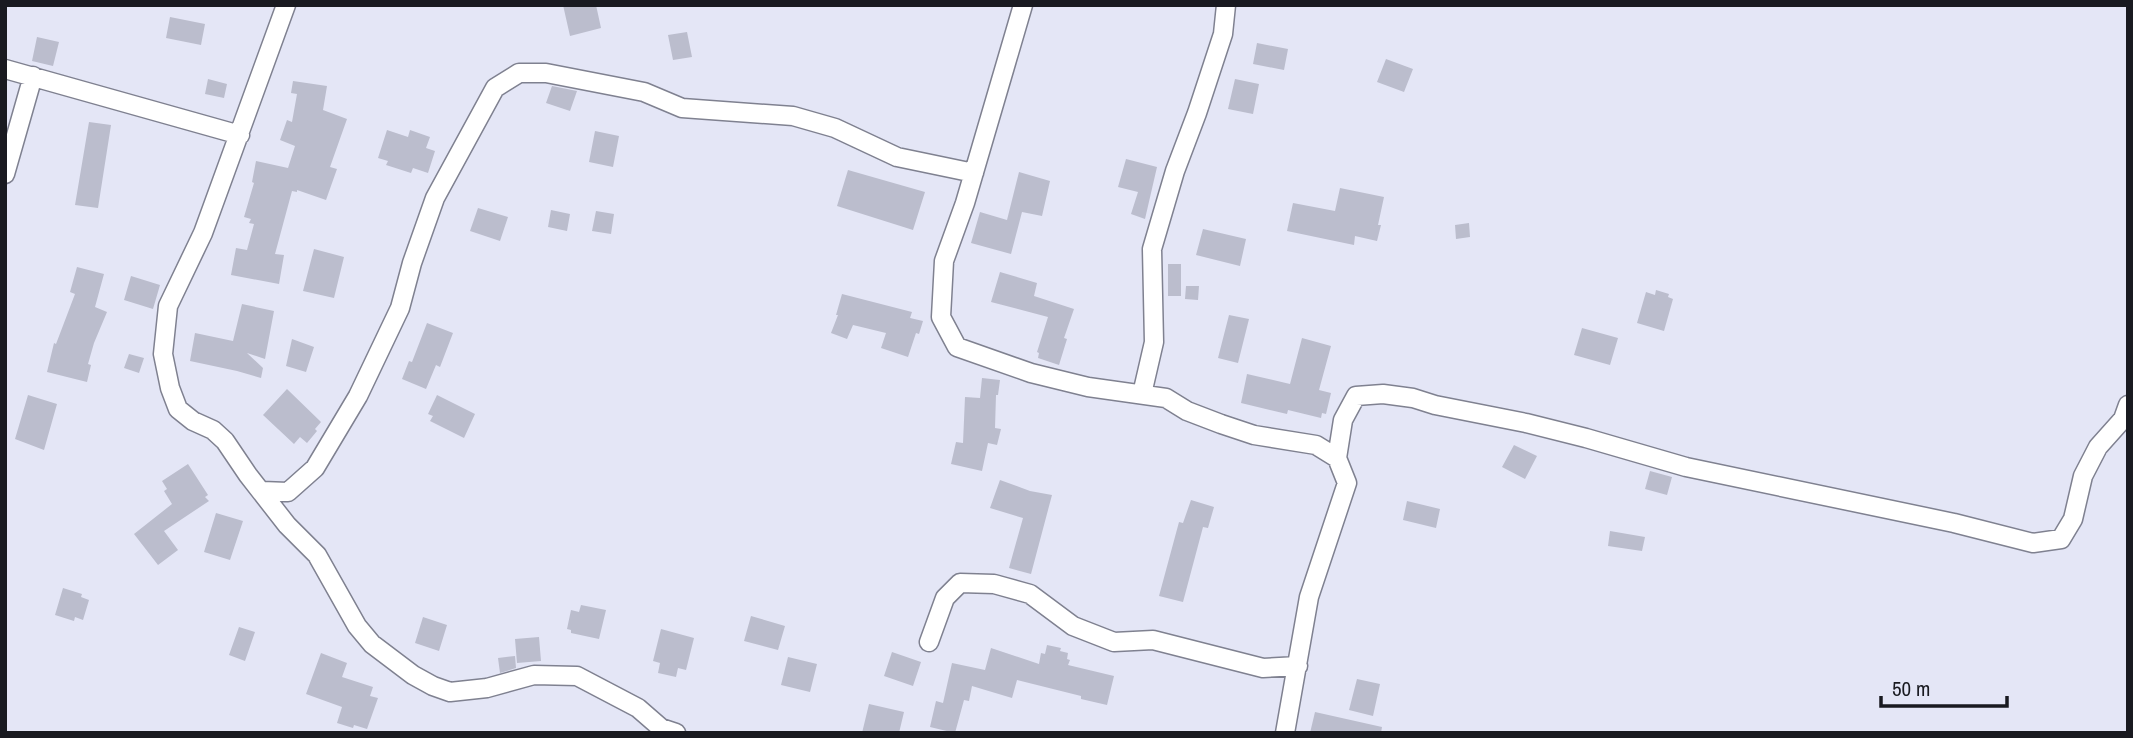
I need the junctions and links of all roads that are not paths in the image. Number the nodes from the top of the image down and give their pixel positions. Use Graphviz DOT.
graph roads {
  1 [pos="286,5"];
  2 [pos="1023,5"];
  3 [pos="1226,5"];
  4 [pos="5,69"];
  5 [pos="33,76"];
  6 [pos="240,135"];
  7 [pos="974,173"];
  8 [pos="5,174"];
  9 [pos="1142,394"];
  10 [pos="2128,405"];
  11 [pos="1337,458"];
  12 [pos="262,491"];
  13 [pos="929,642"];
  14 [pos="1298,666"];
  15 [pos="676,733"];
  16 [pos="1285,733"];
  1 -- 6 [label="street"];
  2 -- 7 [label="street"];
  3 -- 9 [label="street"];
  4 -- 5 [label="street"];
  5 -- 6 [label="street"];
  5 -- 8 [label="street"];
  6 -- 12 [label="street"];
  7 -- 9 [label="street"];
  7 -- 12 [label="street"];
  9 -- 11 [label="street"];
  10 -- 11 [label="street"];
  11 -- 14 [label="street"];
  12 -- 15 [label="street"];
  13 -- 14 [label="street"];
  14 -- 16 [label="street"];
}
